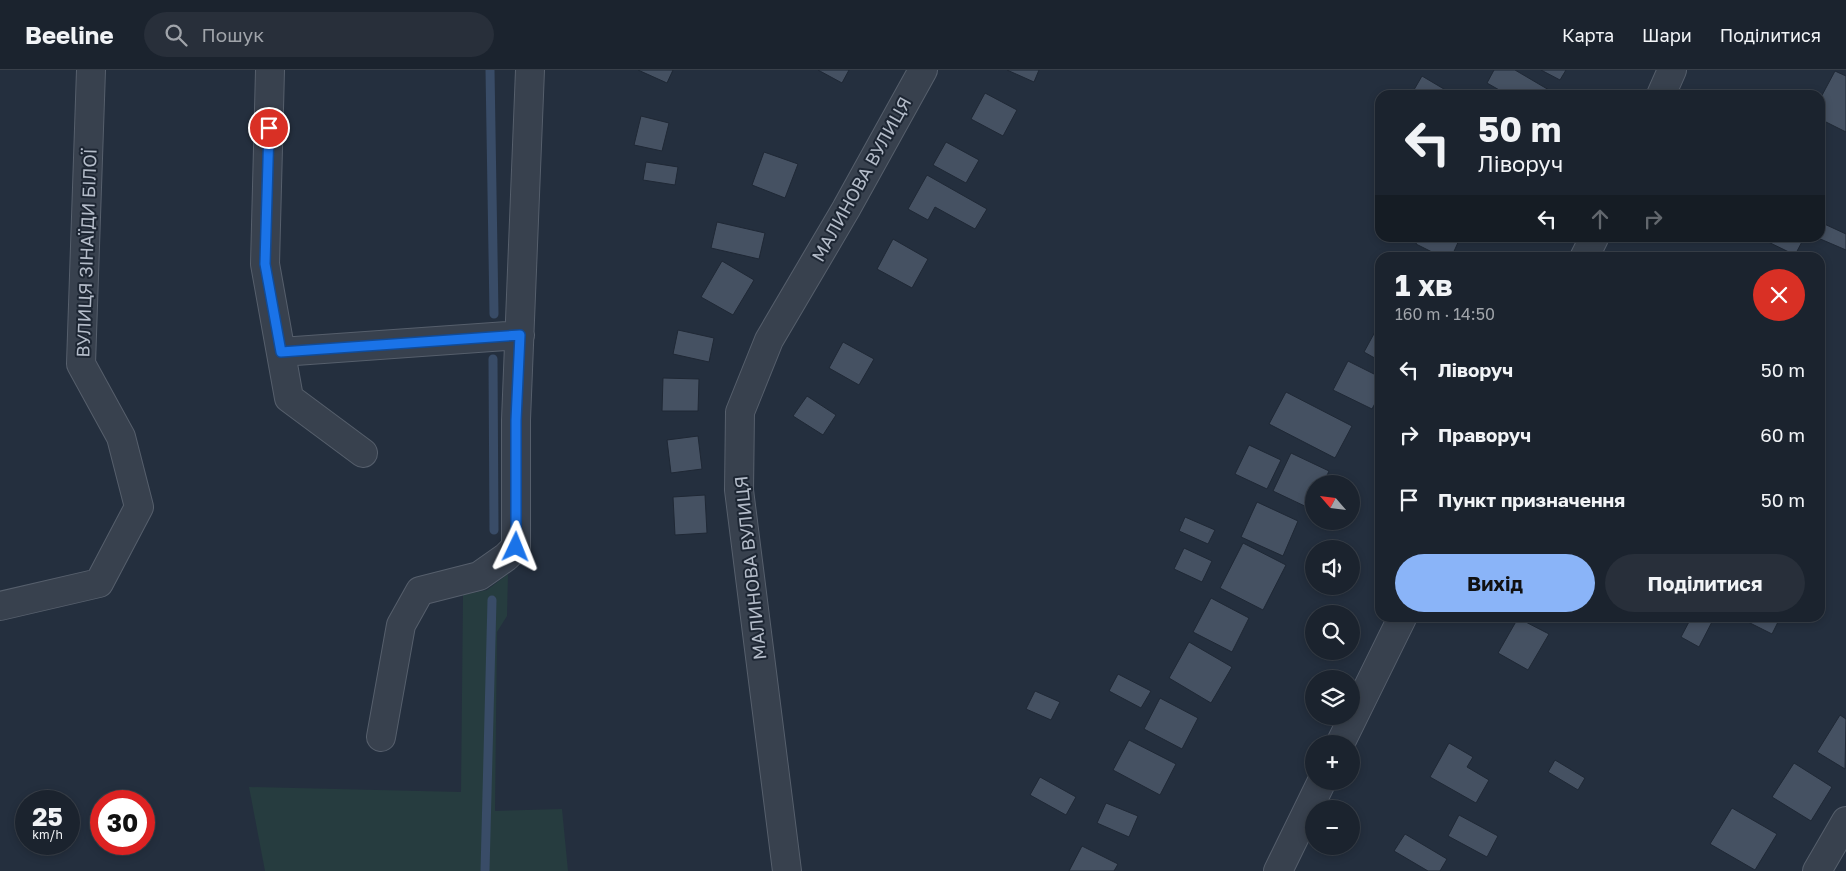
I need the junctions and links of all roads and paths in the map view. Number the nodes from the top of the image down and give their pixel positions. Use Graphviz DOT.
graph roads {
  1 [pos="91,70"];
  2 [pos="270,70"];
  3 [pos="530,70"];
  4 [pos="923,70"];
  5 [pos="1672,70"];
  6 [pos="1664,90"];
  7 [pos="520,335"];
  8 [pos="281,352"];
  9 [pos="363,453"];
  10 [pos="0,606"];
  11 [pos="1400,622"];
  12 [pos="1344,735"];
  13 [pos="380,737"];
  14 [pos="1318,790"];
  15 [pos="1846,821"];
  16 [pos="786,871"];
  17 [pos="1278,871"];
  18 [pos="1817,871"];
  1 -- 10 [label="street, ВУЛИЦЯ ЗІНАЇДИ БІЛОЇ"];
  2 -- 8 [label="street"];
  3 -- 7 [label="street"];
  4 -- 16 [label="street, МАЛИНОВА ВУЛИЦЯ"];
  5 -- 6 [label="street"];
  7 -- 8 [label="street"];
  7 -- 13 [label="street"];
  8 -- 9 [label="street"];
  11 -- 12 [label="street"];
  14 -- 17 [label="street"];
  15 -- 18 [label="street"];
}
